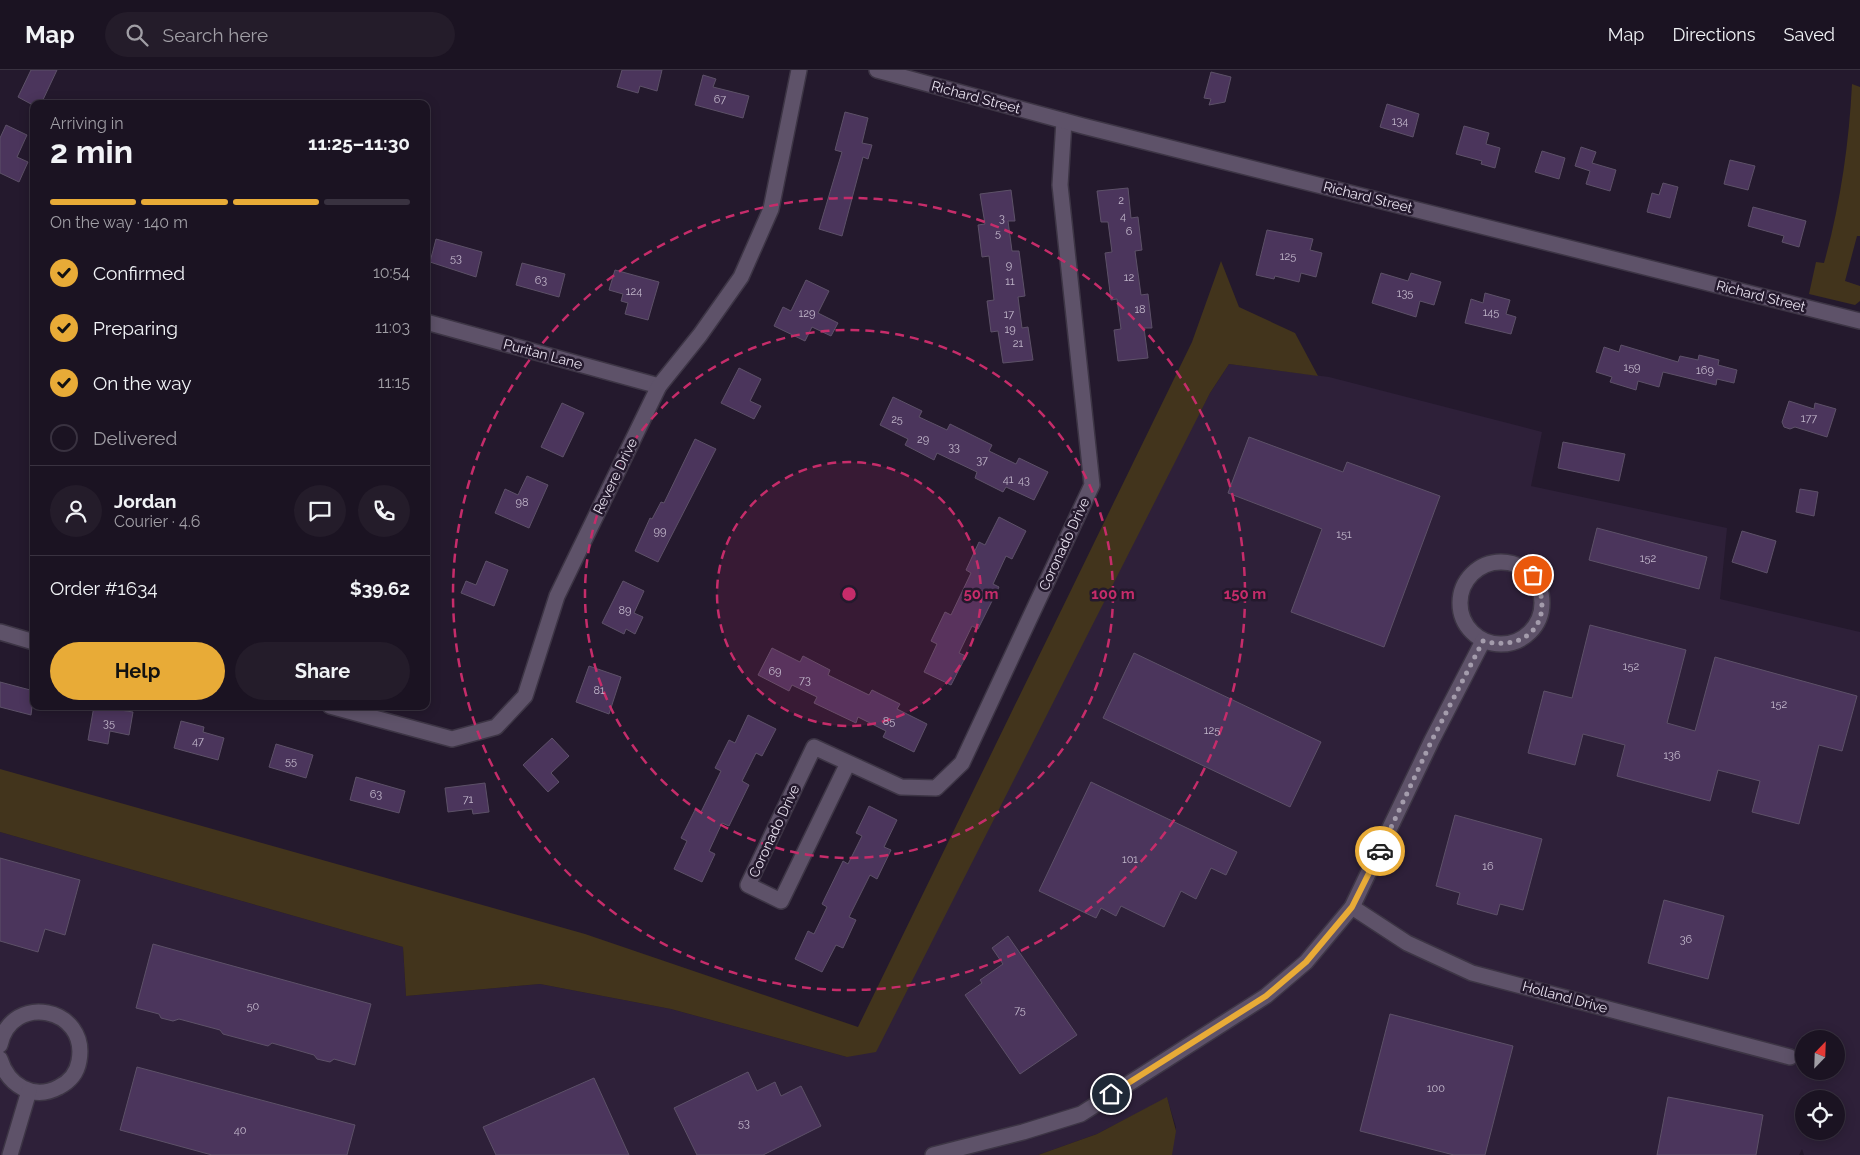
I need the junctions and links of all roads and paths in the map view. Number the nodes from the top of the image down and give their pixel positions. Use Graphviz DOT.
graph roads {
  1 [pos="799,70"];
  2 [pos="877,70"];
  3 [pos="1064,121"];
  4 [pos="1860,321"];
  5 [pos="430,323"];
  6 [pos="659,386"];
  7 [pos="0,632"];
  8 [pos="30,641"];
  9 [pos="1483,641"];
  10 [pos="345,710"];
  11 [pos="848,763"];
  12 [pos="1352,907"];
  13 [pos="0,1045"];
  14 [pos="1790,1057"];
  15 [pos="0,1059"];
  16 [pos="29,1091"];
  17 [pos="10,1155"];
  18 [pos="933,1155"];
  1 -- 6 [label="street, Revere Drive"];
  2 -- 3 [label="street, Richard Street"];
  3 -- 4 [label="street, Richard Street"];
  3 -- 11 [label="street, Coronado Drive"];
  5 -- 6 [label="street, Puritan Lane"];
  6 -- 10 [label="street, Revere Drive"];
  7 -- 8 [label="street"];
  9 -- 9 [label="street"];
  9 -- 12 [label="street"];
  11 -- 11 [label="street, Coronado Drive"];
  12 -- 14 [label="street, Holland Drive"];
  12 -- 18 [label="street"];
  13 -- 16 [label="street"];
  15 -- 16 [label="street"];
  16 -- 17 [label="street"];
}
